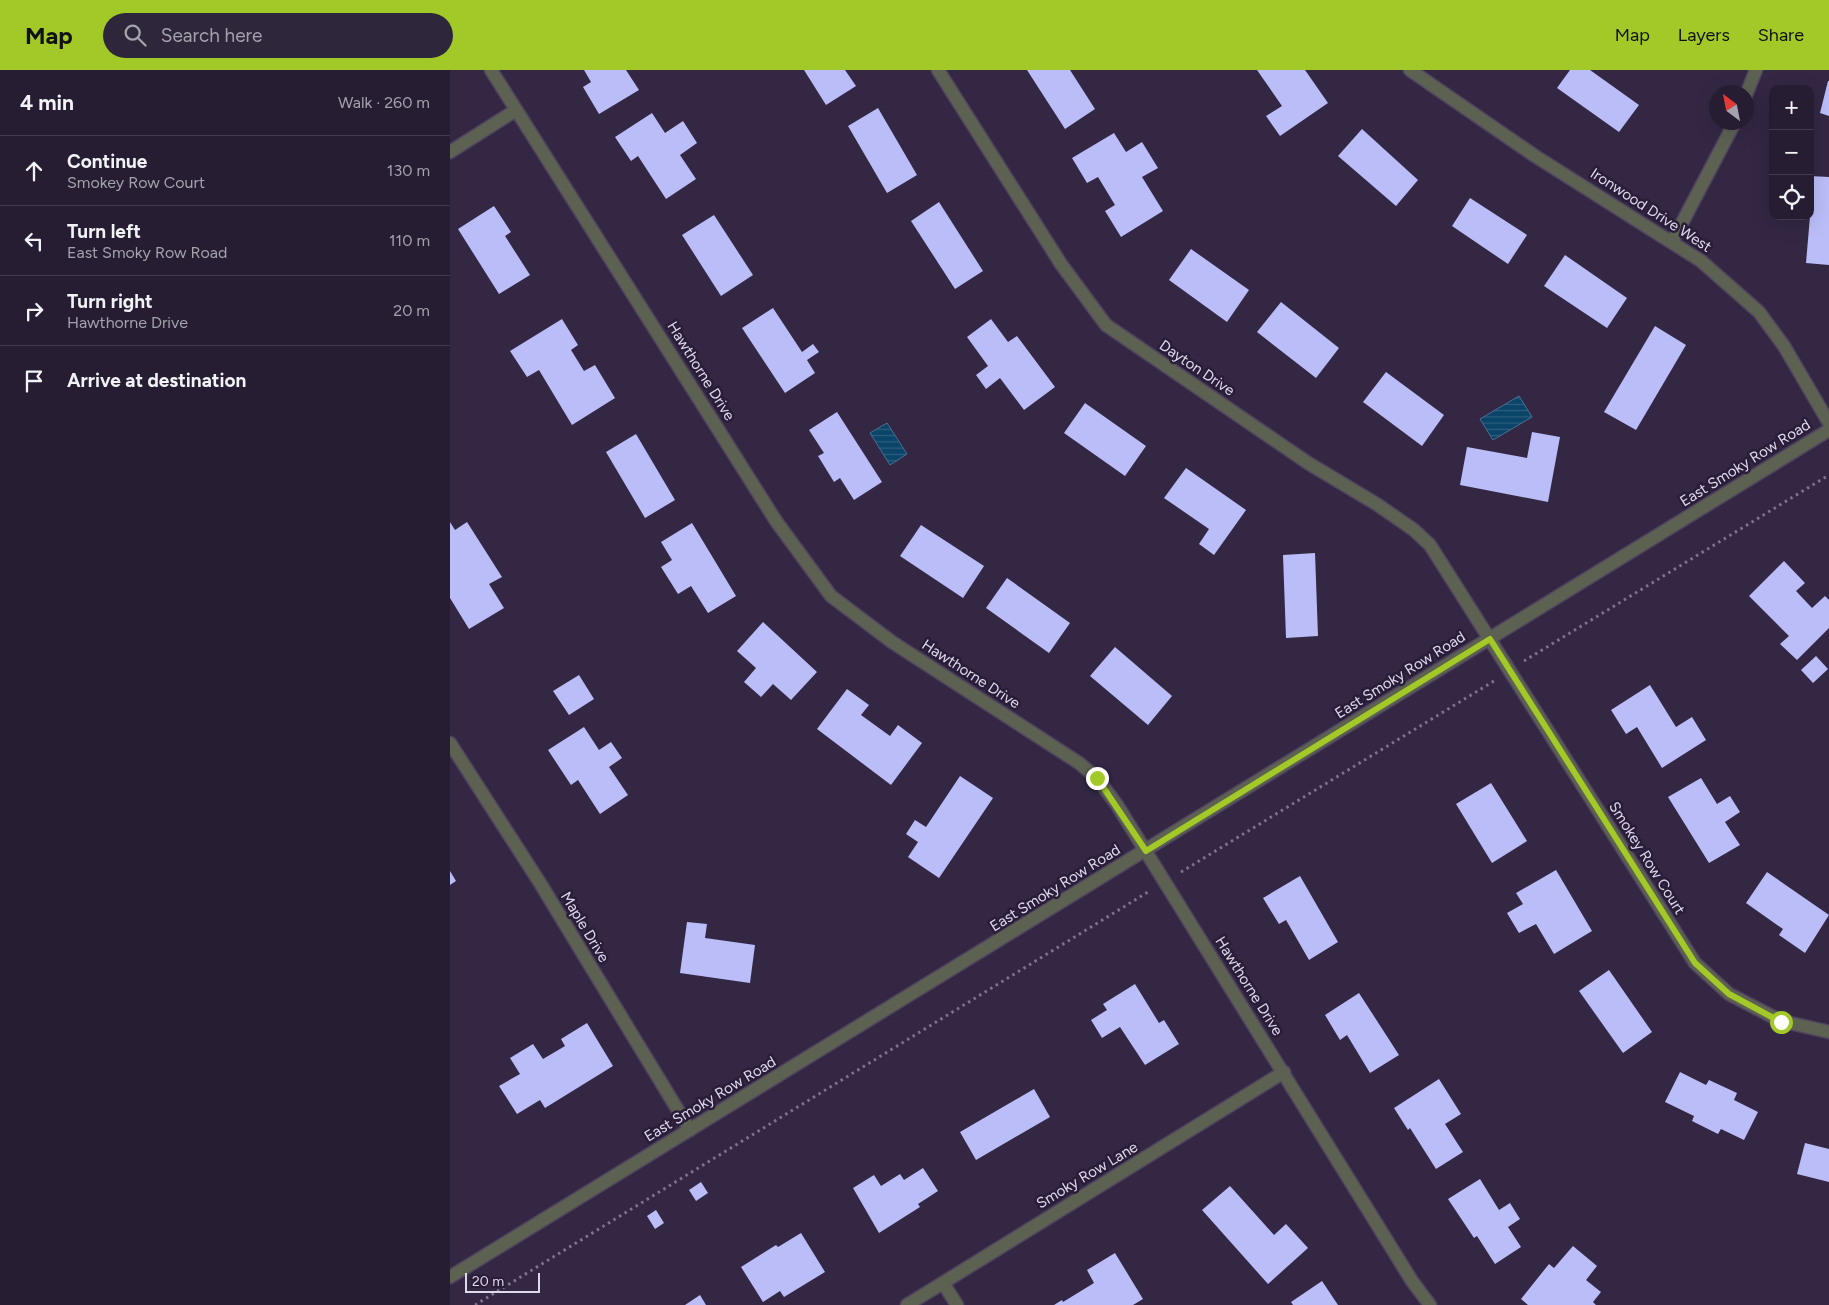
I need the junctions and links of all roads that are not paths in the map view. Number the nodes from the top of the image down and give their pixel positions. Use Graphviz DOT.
graph roads {
  1 [pos="491,70"];
  2 [pos="938,70"];
  3 [pos="1410,70"];
  4 [pos="1756,70"];
  5 [pos="1750,85"];
  6 [pos="516,110"];
  7 [pos="1731,130"];
  8 [pos="450,152"];
  9 [pos="1672,242"];
  10 [pos="1829,423"];
  11 [pos="1829,430"];
  12 [pos="1490,639"];
  13 [pos="450,743"];
  14 [pos="1146,851"];
  15 [pos="1829,1032"];
  16 [pos="1284,1072"];
  17 [pos="690,1130"];
  18 [pos="450,1277"];
  19 [pos="943,1283"];
  20 [pos="907,1305"];
  21 [pos="957,1305"];
  22 [pos="1430,1305"];
  1 -- 6 [label="street, Hawthorne Drive"];
  2 -- 12 [label="street, Dayton Drive"];
  3 -- 9 [label="street, Ironwood Drive West"];
  4 -- 5 [label="street"];
  6 -- 8 [label="street"];
  6 -- 14 [label="street, Hawthorne Drive"];
  7 -- 9 [label="street"];
  9 -- 10 [label="street, Ironwood Drive West"];
  11 -- 12 [label="street, East Smoky Row Road"];
  12 -- 14 [label="street, East Smoky Row Road"];
  12 -- 15 [label="street, Smokey Row Court"];
  13 -- 17 [label="street, Maple Drive"];
  14 -- 16 [label="street, Hawthorne Drive"];
  14 -- 17 [label="street, East Smoky Row Road"];
  16 -- 19 [label="street, Smoky Row Lane"];
  16 -- 22 [label="street, Hawthorne Drive"];
  17 -- 18 [label="street, East Smoky Row Road"];
  19 -- 20 [label="street, Smoky Row Lane"];
  19 -- 21 [label="street"];
}
